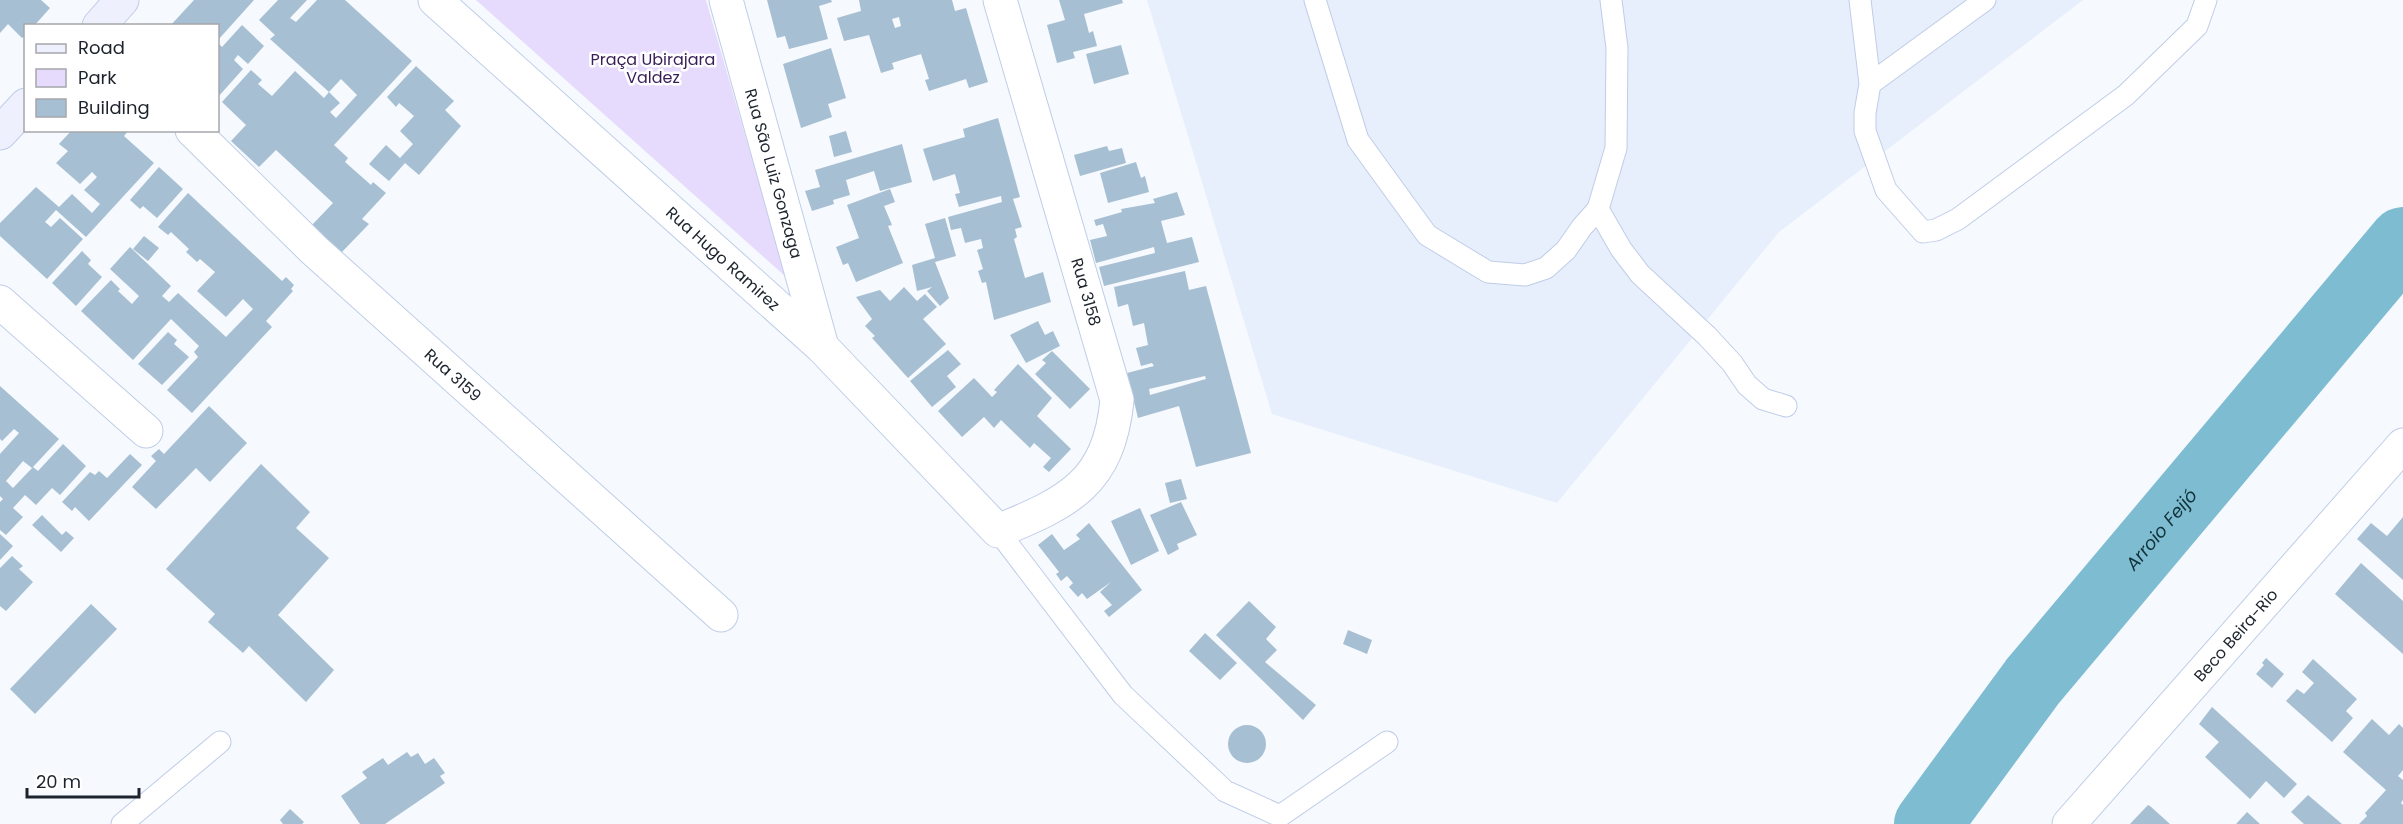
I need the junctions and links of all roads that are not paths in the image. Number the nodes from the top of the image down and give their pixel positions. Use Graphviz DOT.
graph roads {
  1 [pos="122,0"];
  2 [pos="435,0"];
  3 [pos="726,0"];
  4 [pos="1000,0"];
  5 [pos="1315,0"];
  6 [pos="1611,0"];
  7 [pos="1860,0"];
  8 [pos="1985,0"];
  9 [pos="2206,0"];
  10 [pos="101,24"];
  11 [pos="1870,84"];
  12 [pos="24,107"];
  13 [pos="194,132"];
  14 [pos="0,133"];
  15 [pos="1598,209"];
  16 [pos="0,302"];
  17 [pos="822,347"];
  18 [pos="1786,406"];
  19 [pos="146,431"];
  20 [pos="2403,446"];
  21 [pos="998,531"];
  22 [pos="721,615"];
  23 [pos="220,742"];
  24 [pos="1387,742"];
  25 [pos="123,824"];
  26 [pos="2069,824"];
  1 -- 10 [label="street"];
  2 -- 17 [label="street, Rua Hugo Ramirez"];
  3 -- 17 [label="street, Rua São Luiz Gonzaga"];
  4 -- 21 [label="street, Rua 3158"];
  5 -- 15 [label="lane"];
  6 -- 15 [label="lane"];
  7 -- 11 [label="lane"];
  8 -- 11 [label="lane"];
  9 -- 11 [label="lane"];
  12 -- 14 [label="street"];
  13 -- 22 [label="street, Rua 3159"];
  15 -- 18 [label="lane"];
  16 -- 19 [label="street"];
  17 -- 21 [label="street, Rua Hugo Ramirez"];
  20 -- 26 [label="street, Beco Beira-Rio"];
  21 -- 24 [label="lane"];
  23 -- 25 [label="lane"];
}
